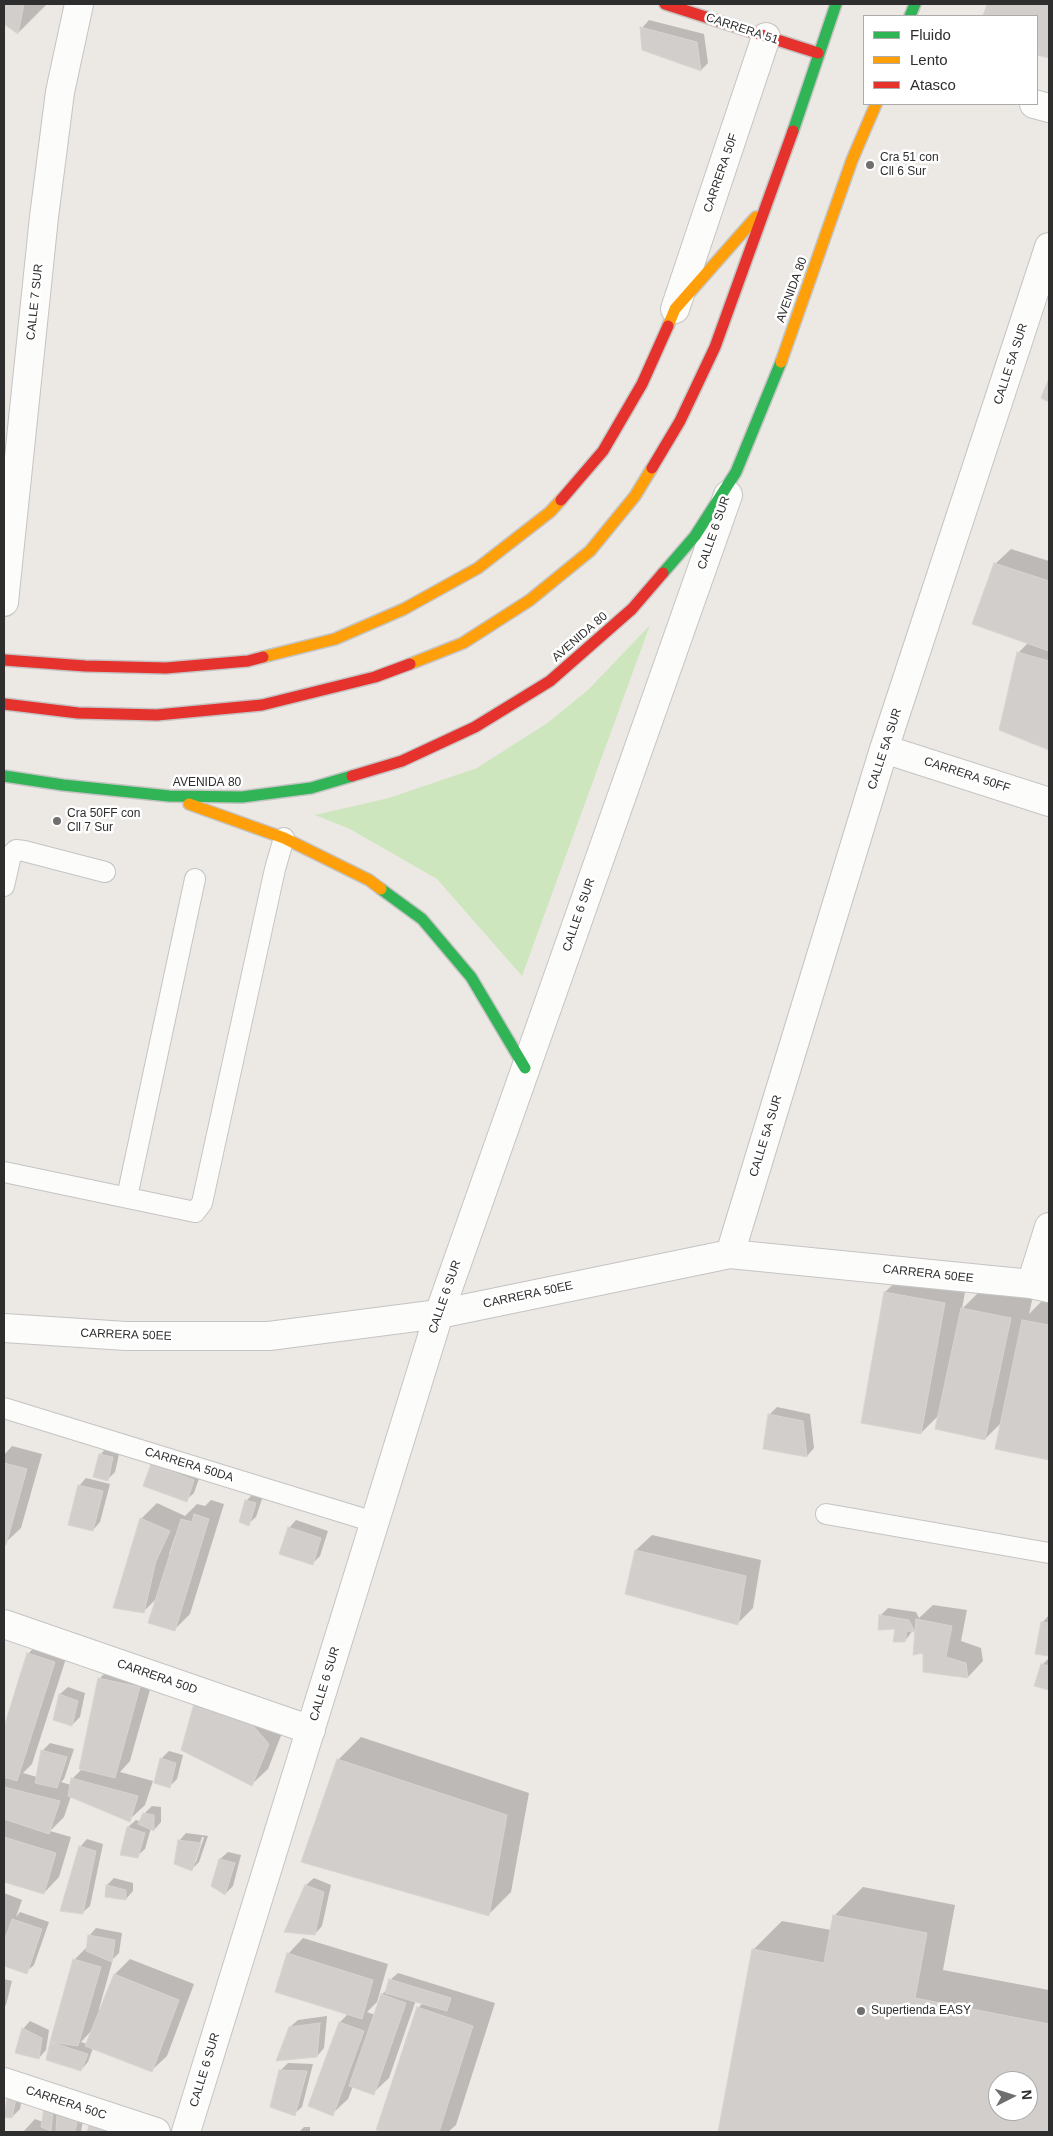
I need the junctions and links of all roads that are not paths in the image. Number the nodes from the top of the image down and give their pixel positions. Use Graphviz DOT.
graph roads {
  1 [pos="79,4"];
  2 [pos="665,4"];
  3 [pos="836,4"];
  4 [pos="766,37"];
  5 [pos="818,53"];
  6 [pos="876,105"];
  7 [pos="766,206"];
  8 [pos="1049,247"];
  9 [pos="675,308"];
  10 [pos="736,472"];
  11 [pos="4,602"];
  12 [pos="4,660"];
  13 [pos="4,704"];
  14 [pos="884,749"];
  15 [pos="4,776"];
  16 [pos="169,796"];
  17 [pos="1049,802"];
  18 [pos="284,838"];
  19 [pos="105,872"];
  20 [pos="195,878"];
  21 [pos="4,886"];
  22 [pos="525,1068"];
  23 [pos="4,1172"];
  24 [pos="127,1197"];
  25 [pos="1049,1227"];
  26 [pos="730,1254"];
  27 [pos="1040,1286"];
  28 [pos="438,1314"];
  29 [pos="4,1328"];
  30 [pos="4,1408"];
  31 [pos="826,1514"];
  32 [pos="374,1522"];
  33 [pos="1049,1553"];
  34 [pos="4,1624"];
  35 [pos="310,1730"];
  36 [pos="4,2082"];
  37 [pos="156,2132"];
  38 [pos="186,2132"];
  1 -- 11 [label="street, CALLE 7 SUR"];
  2 -- 4 [label="main road, CARRERA 51"];
  3 -- 5 [label="main road"];
  4 -- 5 [label="main road, CARRERA 51"];
  4 -- 9 [label="street, CARRERA 50F"];
  5 -- 7 [label="main road"];
  6 -- 10 [label="main road, AVENIDA 80"];
  7 -- 9 [label="main road"];
  7 -- 13 [label="main road"];
  8 -- 14 [label="street, CALLE 5A SUR"];
  9 -- 12 [label="main road"];
  10 -- 16 [label="main road, AVENIDA 80"];
  10 -- 22 [label="street, CALLE 6 SUR"];
  14 -- 17 [label="street, CARRERA 50FF"];
  14 -- 26 [label="street, CALLE 5A SUR"];
  15 -- 16 [label="main road, AVENIDA 80"];
  16 -- 18 [label="main road"];
  18 -- 22 [label="main road"];
  18 -- 24 [label="lane"];
  19 -- 21 [label="lane"];
  20 -- 24 [label="lane"];
  22 -- 28 [label="street, CALLE 6 SUR"];
  23 -- 24 [label="lane"];
  25 -- 27 [label="street"];
  26 -- 27 [label="street, CARRERA 50EE"];
  26 -- 28 [label="street, CARRERA 50EE"];
  28 -- 29 [label="street, CARRERA 50EE"];
  28 -- 32 [label="street, CALLE 6 SUR"];
  30 -- 32 [label="lane, CARRERA 50DA"];
  31 -- 33 [label="lane"];
  32 -- 35 [label="street, CALLE 6 SUR"];
  34 -- 35 [label="street, CARRERA 50D"];
  35 -- 38 [label="street, CALLE 6 SUR"];
  36 -- 37 [label="street, CARRERA 50C"];
}
